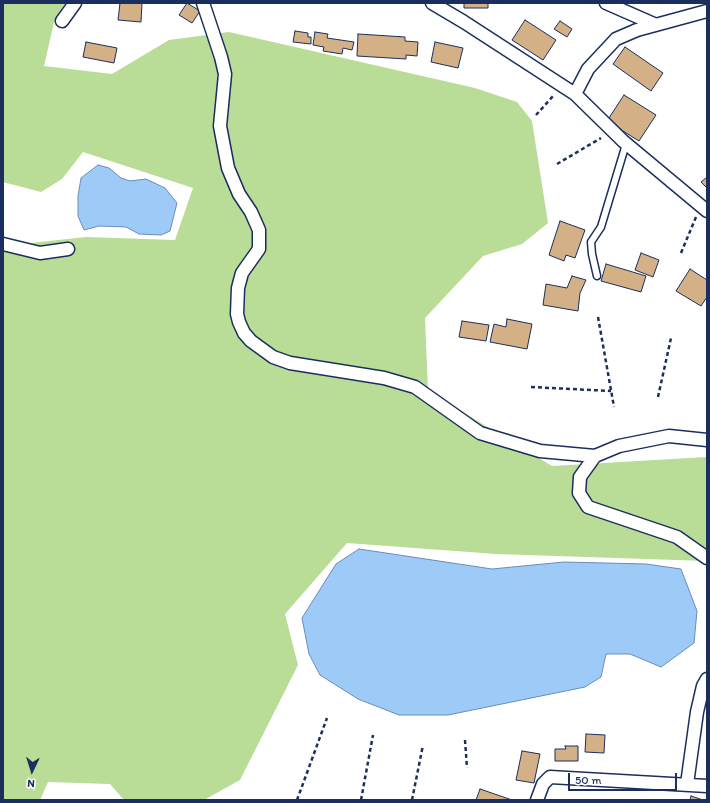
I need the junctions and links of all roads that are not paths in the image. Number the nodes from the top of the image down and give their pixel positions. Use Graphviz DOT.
graph roads {
  1 [pos="75,3"];
  2 [pos="203,3"];
  3 [pos="606,3"];
  4 [pos="436,4"];
  5 [pos="707,11"];
  6 [pos="62,22"];
  7 [pos="654,24"];
  8 [pos="574,94"];
  9 [pos="626,144"];
  10 [pos="702,213"];
  11 [pos="3,244"];
  12 [pos="68,249"];
  13 [pos="597,276"];
  14 [pos="707,440"];
  15 [pos="595,456"];
  16 [pos="707,558"];
  17 [pos="707,679"];
  18 [pos="687,784"];
  19 [pos="707,786"];
  20 [pos="537,800"];
  1 -- 6 [label="street"];
  2 -- 15 [label="street"];
  3 -- 7 [label="street"];
  4 -- 8 [label="street"];
  5 -- 7 [label="street"];
  7 -- 8 [label="street"];
  8 -- 9 [label="street"];
  9 -- 10 [label="street"];
  9 -- 13 [label="lane"];
  11 -- 12 [label="street"];
  14 -- 15 [label="street"];
  15 -- 16 [label="street"];
  17 -- 18 [label="street"];
  18 -- 19 [label="street"];
  18 -- 20 [label="street"];
}
